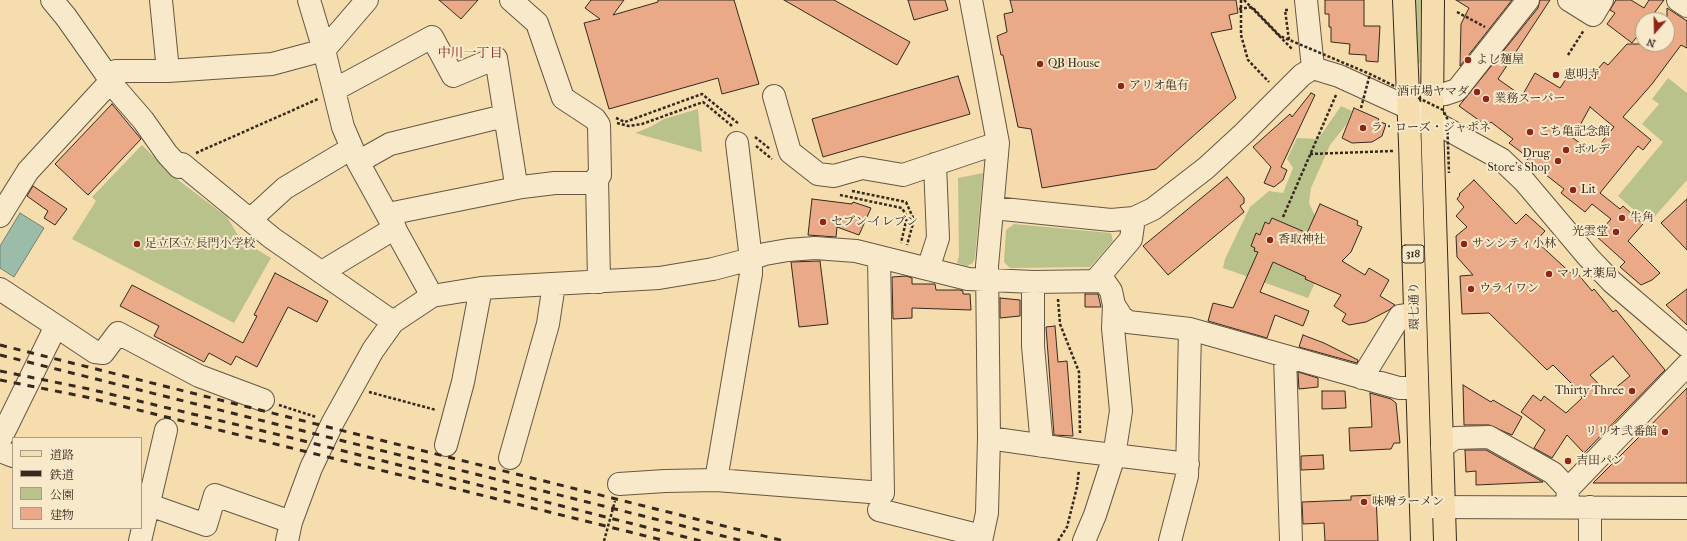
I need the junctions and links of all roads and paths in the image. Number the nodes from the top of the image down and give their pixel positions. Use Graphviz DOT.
graph roads {
  1 [pos="52,0"];
  2 [pos="161,0"];
  3 [pos="309,0"];
  4 [pos="367,0"];
  5 [pos="971,0"];
  6 [pos="1244,0"];
  7 [pos="1306,0"];
  8 [pos="1404,0"];
  9 [pos="1433,0"];
  10 [pos="1528,0"];
  11 [pos="1569,0"];
  12 [pos="1678,0"];
  13 [pos="515,1"];
  14 [pos="1687,6"];
  15 [pos="1252,7"];
  16 [pos="1598,8"];
  17 [pos="1239,9"];
  18 [pos="1457,12"];
  19 [pos="1501,36"];
  20 [pos="324,50"];
  21 [pos="1568,55"];
  22 [pos="1305,62"];
  23 [pos="168,71"];
  24 [pos="1370,74"];
  25 [pos="110,80"];
  26 [pos="334,91"];
  27 [pos="1337,92"];
  28 [pos="1432,95"];
  29 [pos="774,96"];
  30 [pos="1283,96"];
  31 [pos="1361,108"];
  32 [pos="1409,108"];
  33 [pos="504,116"];
  34 [pos="603,118"];
  35 [pos="1432,121"];
  36 [pos="744,136"];
  37 [pos="998,143"];
  38 [pos="1396,151"];
  39 [pos="775,153"];
  40 [pos="1310,154"];
  41 [pos="355,155"];
  42 [pos="777,163"];
  43 [pos="182,164"];
  44 [pos="936,164"];
  45 [pos="1449,174"];
  46 [pos="597,177"];
  47 [pos="522,187"];
  48 [pos="848,190"];
  49 [pos="836,194"];
  50 [pos="993,208"];
  51 [pos="0,216"];
  52 [pos="1283,217"];
  53 [pos="1134,218"];
  54 [pos="250,220"];
  55 [pos="391,221"];
  56 [pos="893,256"];
  57 [pos="752,259"];
  58 [pos="928,269"];
  59 [pos="322,272"];
  60 [pos="1095,280"];
  61 [pos="987,281"];
  62 [pos="599,282"];
  63 [pos="1033,282"];
  64 [pos="1058,282"];
  65 [pos="554,284"];
  66 [pos="481,288"];
  67 [pos="0,289"];
  68 [pos="432,296"];
  69 [pos="1114,305"];
  70 [pos="1415,314"];
  71 [pos="393,322"];
  72 [pos="56,326"];
  73 [pos="1190,329"];
  74 [pos="1687,346"];
  75 [pos="1286,356"];
  76 [pos="1687,365"];
  77 [pos="1362,378"];
  78 [pos="352,388"];
  79 [pos="1417,388"];
  80 [pos="263,400"];
  81 [pos="454,414"];
  82 [pos="333,422"];
  83 [pos="166,430"];
  84 [pos="989,438"];
  85 [pos="0,440"];
  86 [pos="446,445"];
  87 [pos="1042,446"];
  88 [pos="1442,447"];
  89 [pos="0,451"];
  90 [pos="1080,451"];
  91 [pos="12,456"];
  92 [pos="1114,456"];
  93 [pos="510,458"];
  94 [pos="1188,464"];
  95 [pos="716,480"];
  96 [pos="619,484"];
  97 [pos="1567,498"];
  98 [pos="145,504"];
  99 [pos="883,505"];
  100 [pos="1444,506"];
  101 [pos="1422,507"];
  102 [pos="1590,507"];
  103 [pos="1687,508"];
  104 [pos="142,526"];
  105 [pos="142,529"];
  106 [pos="289,532"];
  107 [pos="981,538"];
  108 [pos="140,541"];
  109 [pos="604,541"];
  110 [pos="1058,541"];
  111 [pos="1084,541"];
  112 [pos="1170,541"];
  113 [pos="1291,541"];
  114 [pos="1422,541"];
  115 [pos="1445,541"];
  116 [pos="1590,541"];
  1 -- 25 [label="street"];
  2 -- 23 [label="street"];
  3 -- 20 [label="street"];
  4 -- 20 [label="street"];
  5 -- 37 [label="street"];
  6 -- 15 [label="path"];
  6 -- 22 [label="path"];
  6 -- 30 [label="path"];
  7 -- 22 [label="street"];
  8 -- 32 [label="main road, 環七通り / 318"];
  9 -- 28 [label="main road, 環七通り / 318"];
  10 -- 19 [label="street"];
  11 -- 16 [label="street"];
  12 -- 14 [label="street"];
  13 -- 34 [label="street"];
  15 -- 17 [label="path, bridge"];
  15 -- 24 [label="path, bridge"];
  16 -- 21 [label="path"];
  18 -- 19 [label="path"];
  19 -- 28 [label="street"];
  20 -- 23 [label="street"];
  20 -- 26 [label="street"];
  22 -- 30 [label="street"];
  22 -- 32 [label="street"];
  23 -- 25 [label="street"];
  24 -- 31 [label="path, bridge"];
  24 -- 45 [label="path, bridge"];
  25 -- 43 [label="street"];
  25 -- 51 [label="street"];
  26 -- 33 [label="street"];
  26 -- 41 [label="street"];
  26 -- 43 [label="path"];
  27 -- 40 [label="path"];
  28 -- 35 [label="main road, 環七通り / 318"];
  29 -- 44 [label="street"];
  30 -- 53 [label="street"];
  32 -- 35 [label="street"];
  32 -- 70 [label="main road, 環七通り / 318"];
  33 -- 41 [label="street"];
  33 -- 47 [label="street"];
  34 -- 36 [label="path"];
  34 -- 36 [label="path"];
  34 -- 46 [label="street"];
  35 -- 74 [label="street"];
  35 -- 88 [label="main road, 環七通り / 318"];
  36 -- 39 [label="path"];
  36 -- 42 [label="path"];
  36 -- 57 [label="street"];
  37 -- 44 [label="street"];
  37 -- 50 [label="street"];
  38 -- 40 [label="path"];
  40 -- 52 [label="path"];
  41 -- 54 [label="street"];
  41 -- 55 [label="street"];
  43 -- 54 [label="street"];
  44 -- 58 [label="street"];
  46 -- 47 [label="street"];
  46 -- 62 [label="street"];
  47 -- 55 [label="street"];
  48 -- 56 [label="path"];
  49 -- 56 [label="path"];
  50 -- 53 [label="street"];
  50 -- 61 [label="street"];
  53 -- 60 [label="street"];
  54 -- 59 [label="street"];
  55 -- 59 [label="street"];
  55 -- 68 [label="street"];
  56 -- 57 [label="street"];
  56 -- 58 [label="street"];
  56 -- 99 [label="street"];
  57 -- 62 [label="street"];
  57 -- 95 [label="street"];
  58 -- 61 [label="street"];
  59 -- 71 [label="street"];
  60 -- 64 [label="street"];
  60 -- 69 [label="street"];
  61 -- 63 [label="street"];
  61 -- 84 [label="street"];
  62 -- 65 [label="street"];
  63 -- 64 [label="street"];
  63 -- 87 [label="street"];
  64 -- 90 [label="path"];
  65 -- 66 [label="street"];
  65 -- 93 [label="street"];
  66 -- 68 [label="street"];
  66 -- 81 [label="street"];
  67 -- 72 [label="street"];
  68 -- 71 [label="street"];
  69 -- 73 [label="street"];
  69 -- 92 [label="street"];
  70 -- 77 [label="street"];
  70 -- 79 [label="main road, 環七通り / 318"];
  71 -- 78 [label="street"];
  72 -- 80 [label="street"];
  72 -- 85 [label="street"];
  73 -- 75 [label="street"];
  73 -- 94 [label="street"];
  75 -- 77 [label="street"];
  75 -- 113 [label="street"];
  76 -- 97 [label="street"];
  77 -- 79 [label="street"];
  78 -- 81 [label="path"];
  78 -- 82 [label="street"];
  79 -- 101 [label="main road, 環七通り / 318"];
  80 -- 82 [label="path"];
  81 -- 86 [label="street"];
  82 -- 106 [label="street"];
  83 -- 98 [label="street"];
  84 -- 87 [label="street"];
  84 -- 107 [label="street"];
  87 -- 90 [label="street"];
  88 -- 97 [label="street"];
  88 -- 100 [label="main road, 環七通り / 318"];
  89 -- 91 [label="street"];
  90 -- 92 [label="street"];
  90 -- 110 [label="path"];
  92 -- 94 [label="street"];
  92 -- 111 [label="street"];
  94 -- 112 [label="street"];
  95 -- 96 [label="street"];
  95 -- 99 [label="street"];
  96 -- 109 [label="path"];
  97 -- 100 [label="street"];
  97 -- 102 [label="street"];
  98 -- 104 [label="street"];
  98 -- 106 [label="street"];
  99 -- 107 [label="street"];
  100 -- 101 [label="street"];
  100 -- 115 [label="main road, 環七通り / 318"];
  101 -- 114 [label="main road, 環七通り / 318"];
  102 -- 103 [label="street"];
  102 -- 116 [label="street"];
  105 -- 108 [label="street"];
}
